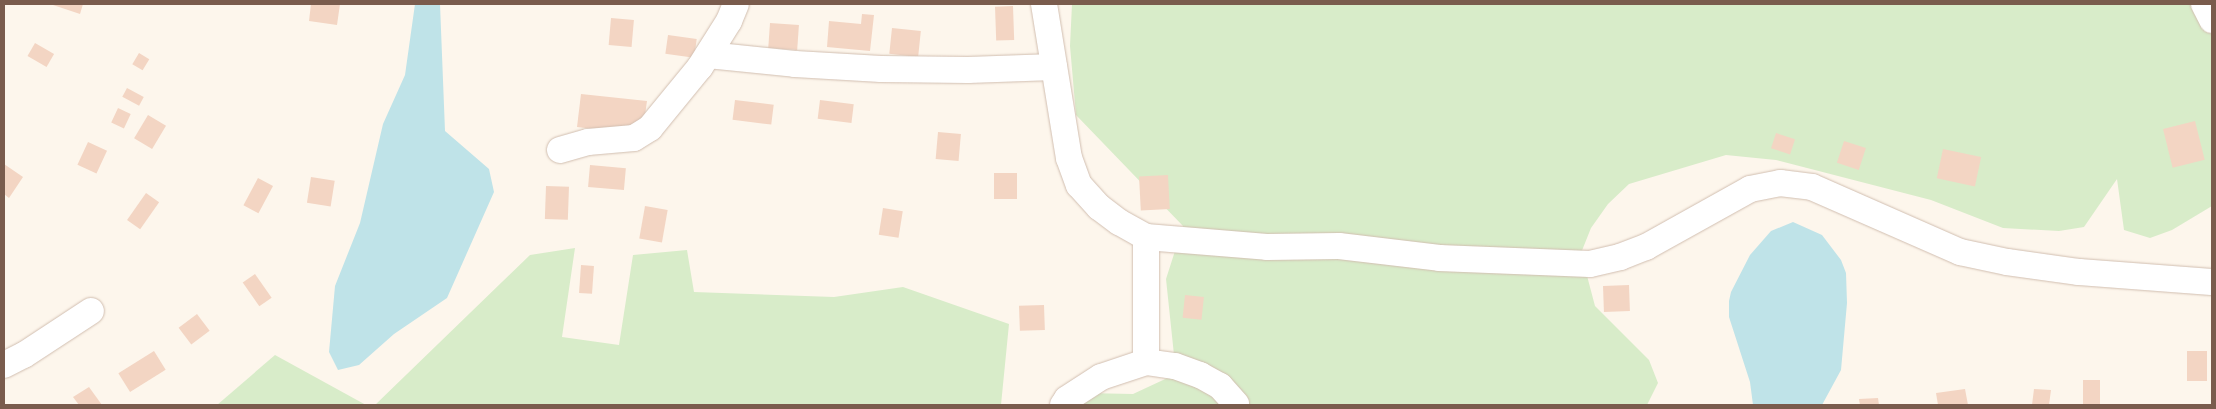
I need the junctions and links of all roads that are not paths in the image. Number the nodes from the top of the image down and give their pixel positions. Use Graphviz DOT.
graph roads {
  1 [pos="736,4"];
  2 [pos="1044,4"];
  3 [pos="2204,4"];
  4 [pos="2212,20"];
  5 [pos="708,55"];
  6 [pos="1054,66"];
  7 [pos="560,150"];
  8 [pos="1146,237"];
  9 [pos="2212,282"];
  10 [pos="92,311"];
  11 [pos="1146,362"];
  12 [pos="4,364"];
  13 [pos="1236,404"];
  14 [pos="1063,405"];
  1 -- 5 [label="street"];
  2 -- 6 [label="street"];
  3 -- 4 [label="street"];
  5 -- 6 [label="street"];
  5 -- 7 [label="street"];
  6 -- 8 [label="street"];
  8 -- 9 [label="street"];
  8 -- 11 [label="street"];
  10 -- 12 [label="street"];
  11 -- 13 [label="street"];
  11 -- 14 [label="street"];
}
